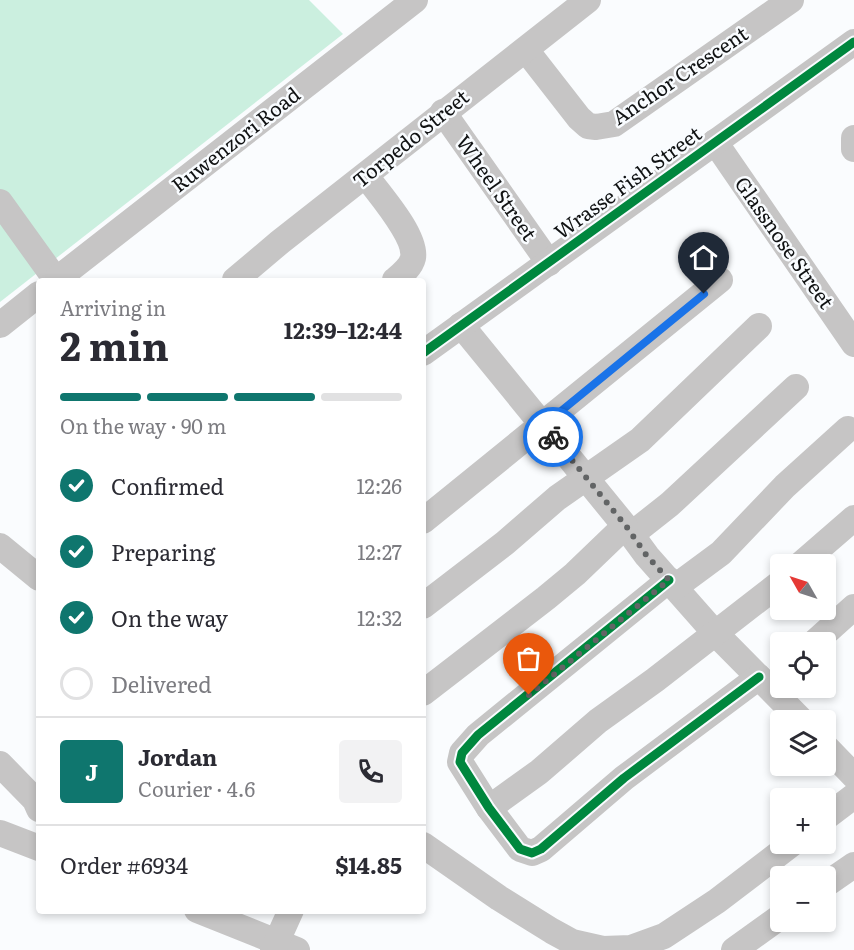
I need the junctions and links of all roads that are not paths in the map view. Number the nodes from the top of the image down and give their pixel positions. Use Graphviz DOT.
graph roads {
  1 [pos="415,0"];
  2 [pos="588,0"];
  3 [pos="791,0"];
  4 [pos="854,42"];
  5 [pos="526,50"];
  6 [pos="443,112"];
  7 [pos="854,138"];
  8 [pos="715,142"];
  9 [pos="854,149"];
  10 [pos="366,176"];
  11 [pos="0,202"];
  12 [pos="549,264"];
  13 [pos="40,278"];
  14 [pos="60,278"];
  15 [pos="237,278"];
  16 [pos="397,278"];
  17 [pos="720,280"];
  18 [pos="36,297"];
  19 [pos="0,325"];
  20 [pos="461,326"];
  21 [pos="759,326"];
  22 [pos="854,344"];
  23 [pos="426,351"];
  24 [pos="796,387"];
  25 [pos="544,425"];
  26 [pos="848,429"];
  27 [pos="585,478"];
  28 [pos="854,518"];
  29 [pos="426,519"];
  30 [pos="629,530"];
  31 [pos="0,546"];
  32 [pos="813,554"];
  33 [pos="36,576"];
  34 [pos="672,584"];
  35 [pos="770,591"];
  36 [pos="426,604"];
  37 [pos="854,607"];
  38 [pos="826,632"];
  39 [pos="715,633"];
  40 [pos="768,679"];
  41 [pos="426,691"];
  42 [pos="793,710"];
  43 [pos="836,757"];
  44 [pos="0,764"];
  45 [pos="854,776"];
  46 [pos="854,796"];
  47 [pos="36,802"];
  48 [pos="489,808"];
  49 [pos="836,810"];
  50 [pos="0,833"];
  51 [pos="36,847"];
  52 [pos="426,847"];
  53 [pos="778,854"];
  54 [pos="854,865"];
  55 [pos="836,877"];
  56 [pos="206,914"];
  57 [pos="290,914"];
  58 [pos="537,921"];
  59 [pos="770,924"];
  60 [pos="282,947"];
  61 [pos="554,950"];
  62 [pos="734,950"];
  1 -- 14 [label="street, Ruwenzori Road"];
  2 -- 5 [label="street, Torpedo Street"];
  3 -- 5 [label="street, Anchor Crescent"];
  4 -- 8 [label="street, Wrasse Fish Street"];
  5 -- 6 [label="street, Torpedo Street"];
  6 -- 10 [label="street, Torpedo Street"];
  6 -- 12 [label="street, Wheel Street"];
  7 -- 9 [label="street"];
  8 -- 12 [label="street, Wrasse Fish Street"];
  8 -- 22 [label="street, Glassnose Street"];
  10 -- 15 [label="street, Torpedo Street"];
  10 -- 16 [label="street"];
  11 -- 13 [label="street"];
  12 -- 20 [label="street, Wrasse Fish Street"];
  17 -- 25 [label="street"];
  18 -- 19 [label="street, Ruwenzori Road"];
  20 -- 23 [label="street, Wrasse Fish Street"];
  20 -- 25 [label="street"];
  21 -- 27 [label="street"];
  24 -- 30 [label="street"];
  25 -- 27 [label="street"];
  25 -- 29 [label="street"];
  26 -- 34 [label="street"];
  27 -- 30 [label="street"];
  27 -- 36 [label="street"];
  28 -- 32 [label="street"];
  30 -- 34 [label="street"];
  30 -- 41 [label="street"];
  31 -- 33 [label="street"];
  34 -- 39 [label="street"];
  34 -- 48 [label="street"];
  35 -- 39 [label="street"];
  37 -- 38 [label="street"];
  39 -- 40 [label="street"];
  39 -- 48 [label="street"];
  40 -- 42 [label="street"];
  40 -- 48 [label="street"];
  43 -- 45 [label="street"];
  44 -- 47 [label="street"];
  46 -- 49 [label="street"];
  50 -- 51 [label="street"];
  52 -- 58 [label="street"];
  53 -- 58 [label="street"];
  54 -- 55 [label="street"];
  56 -- 60 [label="street"];
  57 -- 60 [label="street"];
  58 -- 61 [label="street"];
  59 -- 62 [label="street"];
}
